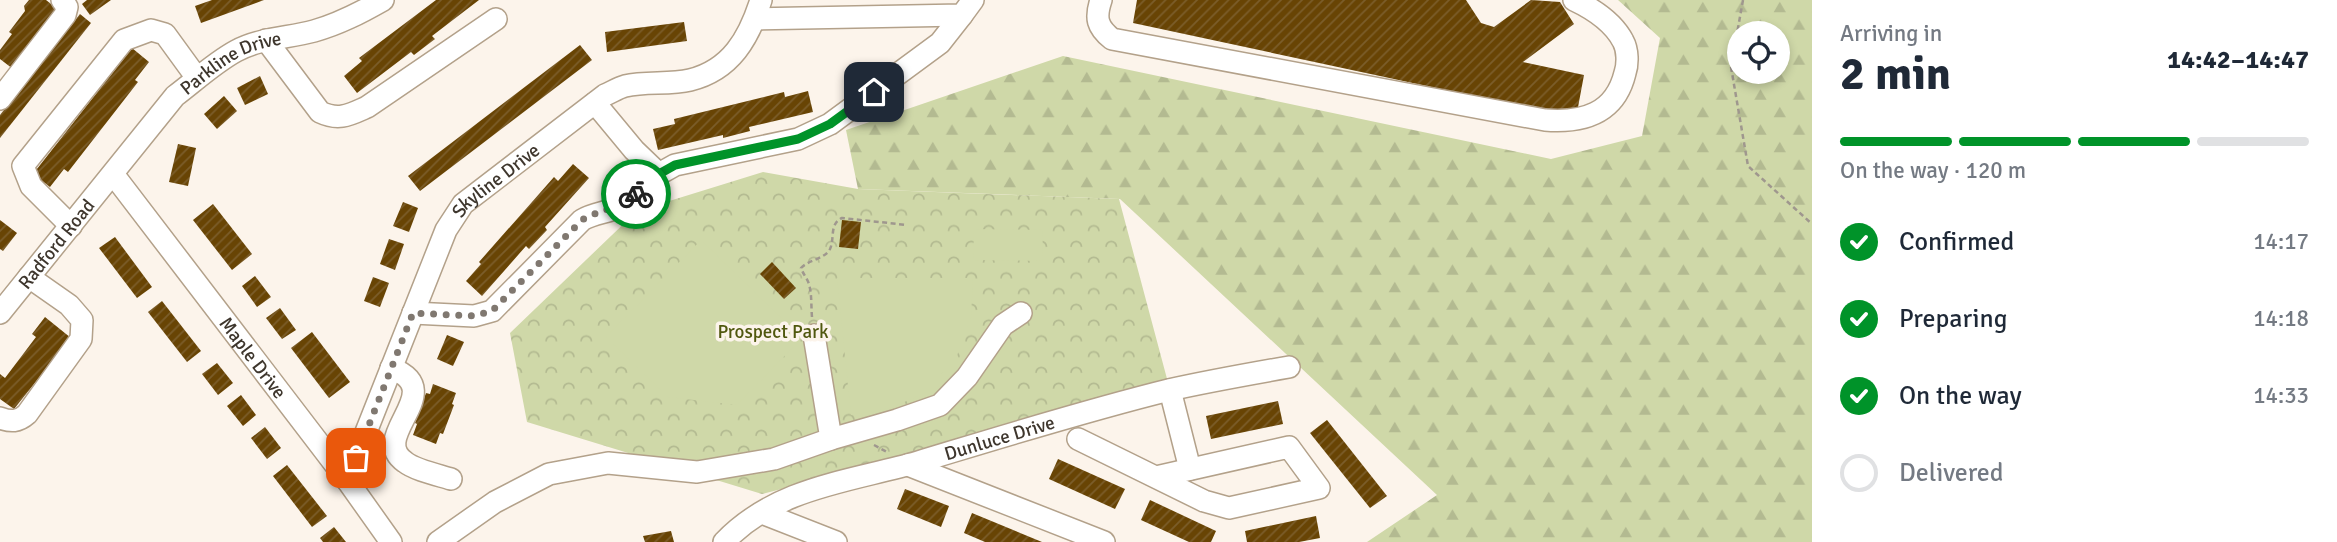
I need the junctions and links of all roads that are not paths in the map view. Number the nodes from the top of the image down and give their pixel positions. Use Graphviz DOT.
graph roads {
  1 [pos="62,0"];
  2 [pos="383,0"];
  3 [pos="1101,0"];
  4 [pos="1574,0"];
  5 [pos="967,7"];
  6 [pos="758,9"];
  7 [pos="496,19"];
  8 [pos="266,40"];
  9 [pos="197,78"];
  10 [pos="0,99"];
  11 [pos="595,103"];
  12 [pos="113,174"];
  13 [pos="659,174"];
  14 [pos="71,226"];
  15 [pos="29,277"];
  16 [pos="0,313"];
  17 [pos="413,313"];
  18 [pos="1021,313"];
  19 [pos="814,335"];
  20 [pos="1289,366"];
  21 [pos="391,368"];
  22 [pos="1170,390"];
  23 [pos="0,418"];
  24 [pos="831,439"];
  25 [pos="1077,439"];
  26 [pos="908,465"];
  27 [pos="1190,469"];
  28 [pos="1156,477"];
  29 [pos="347,480"];
  30 [pos="451,480"];
  31 [pos="762,513"];
  32 [pos="391,542"];
  33 [pos="438,542"];
  34 [pos="724,542"];
  35 [pos="836,542"];
  36 [pos="1104,542"];
  1 -- 10 [label="street"];
  2 -- 8 [label="street, Parkline Drive"];
  3 -- 4 [label="street"];
  5 -- 6 [label="street"];
  5 -- 13 [label="street"];
  6 -- 11 [label="street, Skyline Drive"];
  7 -- 8 [label="street"];
  8 -- 9 [label="street, Parkline Drive"];
  9 -- 12 [label="street, Parkline Drive"];
  9 -- 14 [label="street"];
  11 -- 13 [label="street"];
  11 -- 17 [label="street, Skyline Drive"];
  12 -- 14 [label="street, Radford Road"];
  12 -- 29 [label="street, Maple Drive"];
  13 -- 17 [label="street"];
  14 -- 15 [label="street, Radford Road"];
  15 -- 16 [label="street, Radford Road"];
  15 -- 23 [label="street"];
  17 -- 21 [label="street, Skyline Drive"];
  18 -- 24 [label="street"];
  19 -- 24 [label="street"];
  20 -- 22 [label="street, Dunluce Drive"];
  21 -- 29 [label="street, Skyline Drive"];
  21 -- 30 [label="street"];
  22 -- 26 [label="street, Dunluce Drive"];
  22 -- 27 [label="street"];
  24 -- 33 [label="street"];
  25 -- 28 [label="street"];
  26 -- 31 [label="street, Dunluce Drive"];
  26 -- 36 [label="street"];
  27 -- 28 [label="street"];
  27 -- 28 [label="street"];
  29 -- 32 [label="street, Maple Drive"];
  31 -- 34 [label="street, Dunluce Drive"];
  31 -- 35 [label="street"];
}
